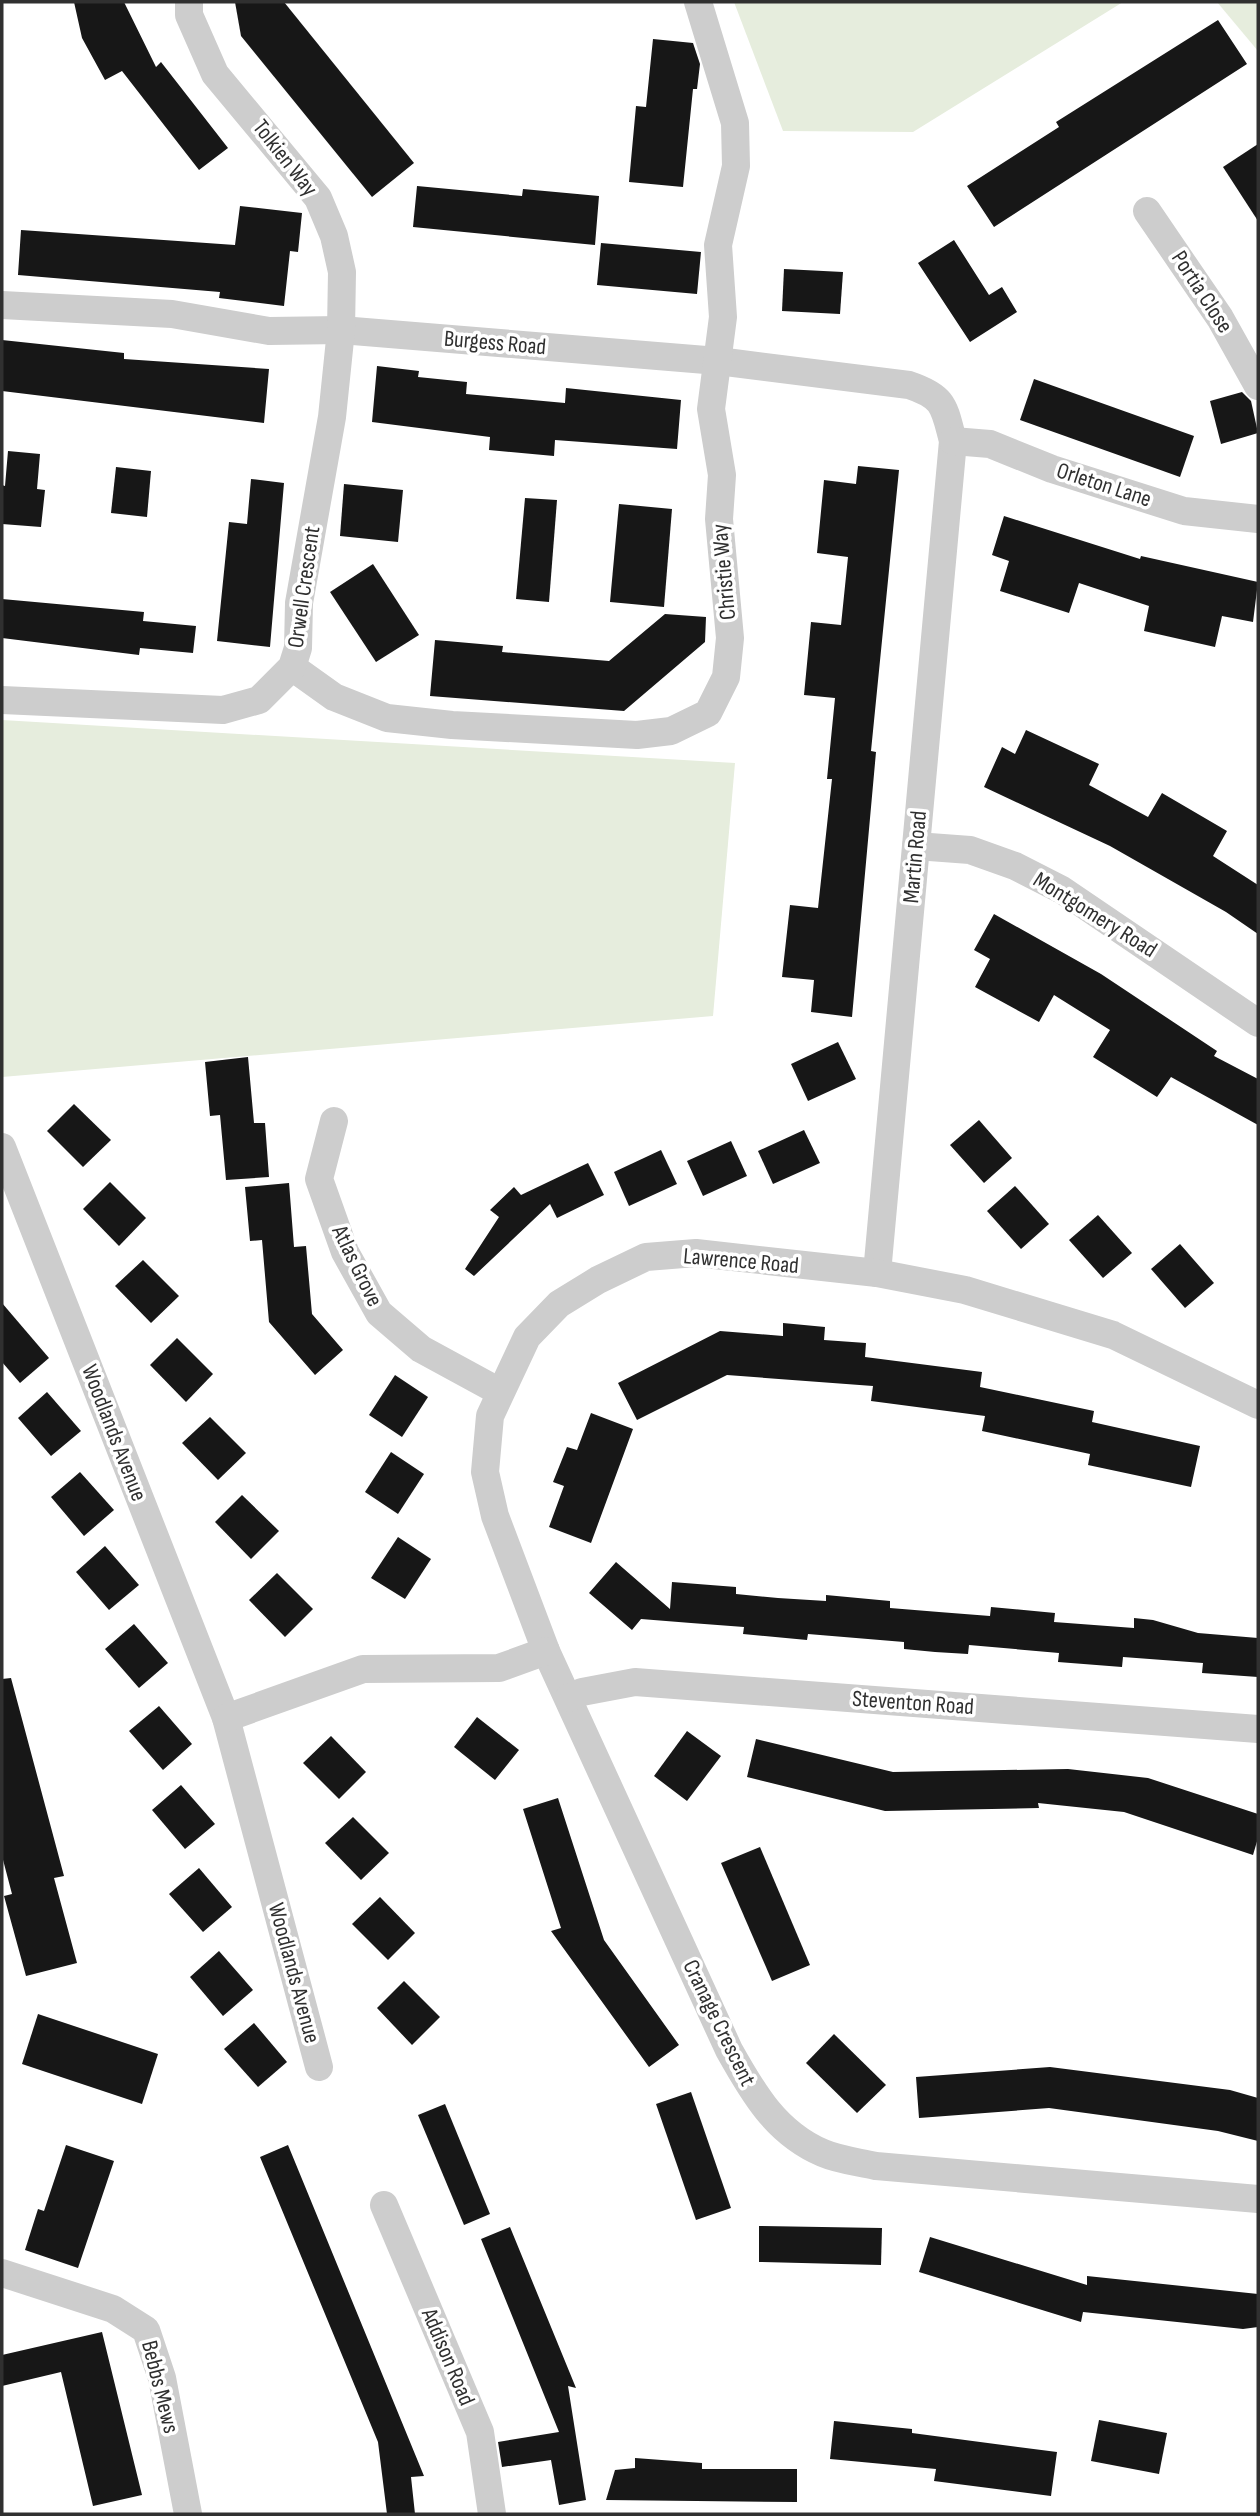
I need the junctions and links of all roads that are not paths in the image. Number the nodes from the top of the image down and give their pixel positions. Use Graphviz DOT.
graph roads {
  1 [pos="188,2"];
  2 [pos="698,2"];
  3 [pos="1147,211"];
  4 [pos="2,305"];
  5 [pos="341,330"];
  6 [pos="718,361"];
  7 [pos="1257,377"];
  8 [pos="953,441"];
  9 [pos="1258,519"];
  10 [pos="292,667"];
  11 [pos="2,700"];
  12 [pos="916,846"];
  13 [pos="1258,1023"];
  14 [pos="334,1121"];
  15 [pos="2,1147"];
  16 [pos="877,1273"];
  17 [pos="500,1392"];
  18 [pos="1258,1405"];
  19 [pos="546,1651"];
  20 [pos="569,1698"];
  21 [pos="226,1718"];
  22 [pos="1258,1729"];
  23 [pos="319,2067"];
  24 [pos="1258,2199"];
  25 [pos="384,2206"];
  26 [pos="2,2273"];
  27 [pos="188,2514"];
  28 [pos="492,2514"];
  1 -- 5 [label="street, Tolkien Way"];
  2 -- 6 [label="street, Christie Way"];
  3 -- 7 [label="street, Portia Close"];
  4 -- 5 [label="street, Burgess Road"];
  5 -- 6 [label="street, Burgess Road"];
  5 -- 10 [label="street, Orwell Crescent"];
  6 -- 8 [label="street, Burgess Road"];
  6 -- 10 [label="street, Christie Way"];
  8 -- 9 [label="street, Orleton Lane"];
  8 -- 12 [label="street, Martin Road"];
  10 -- 11 [label="street, Orwell Crescent"];
  12 -- 13 [label="street, Montgomery Road"];
  12 -- 16 [label="street, Martin Road"];
  14 -- 17 [label="street, Atlas Grove"];
  15 -- 21 [label="street, Woodlands Avenue"];
  16 -- 17 [label="street, Lawrence Road"];
  16 -- 18 [label="street, Lawrence Road"];
  17 -- 19 [label="street, Lawrence Road"];
  19 -- 20 [label="street, Lawrence Road"];
  19 -- 21 [label="street"];
  20 -- 22 [label="street, Steventon Road"];
  20 -- 24 [label="street, Cranage Crescent"];
  21 -- 23 [label="street, Woodlands Avenue"];
  25 -- 28 [label="street, Addison Road"];
  26 -- 27 [label="street, Bebbs Mews"];
}
